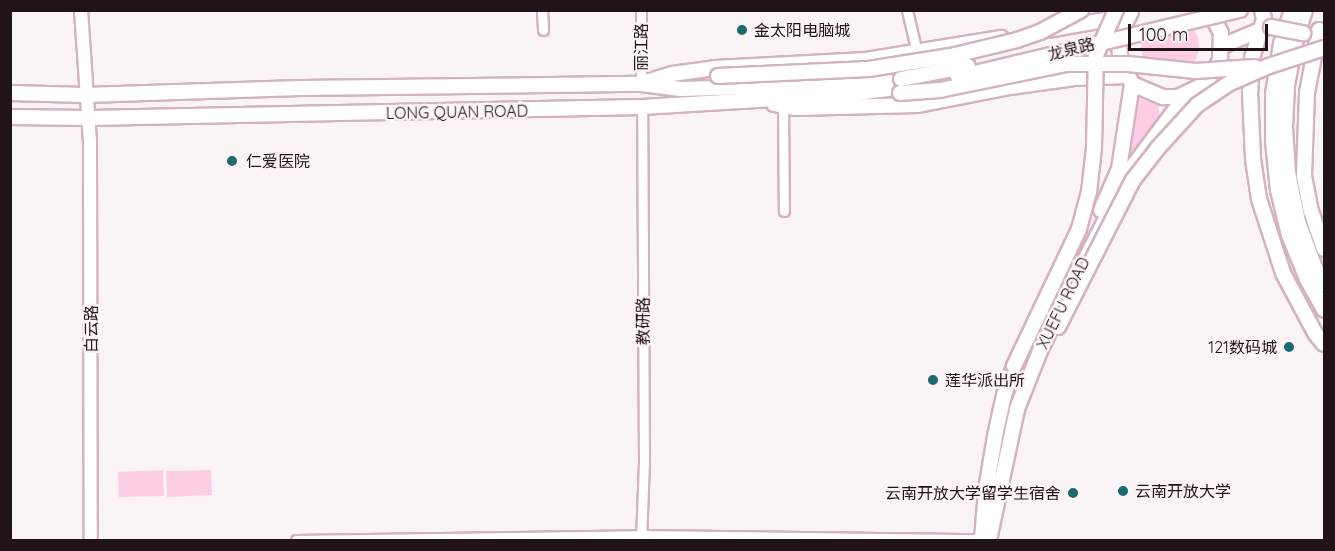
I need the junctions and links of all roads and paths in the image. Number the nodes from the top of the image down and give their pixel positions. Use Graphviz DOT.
graph roads {
  1 [pos="81,10"];
  2 [pos="542,10"];
  3 [pos="641,10"];
  4 [pos="907,10"];
  5 [pos="1081,10"];
  6 [pos="1201,10"];
  7 [pos="1209,10"];
  8 [pos="1239,10"];
  9 [pos="1292,10"];
  10 [pos="1305,10"];
  11 [pos="1126,12"];
  12 [pos="1264,21"];
  13 [pos="1322,28"];
  14 [pos="543,30"];
  15 [pos="1238,38"];
  16 [pos="1293,40"];
  17 [pos="1222,46"];
  18 [pos="1254,48"];
  19 [pos="1324,48"];
  20 [pos="917,53"];
  21 [pos="1269,66"];
  22 [pos="1130,80"];
  23 [pos="641,84"];
  24 [pos="901,86"];
  25 [pos="1193,92"];
  26 [pos="10,93"];
  27 [pos="86,95"];
  28 [pos="751,100"];
  29 [pos="783,106"];
  30 [pos="642,107"];
  31 [pos="10,117"];
  32 [pos="89,118"];
  33 [pos="784,211"];
  34 [pos="1324,249"];
  35 [pos="1324,285"];
  36 [pos="1324,310"];
  37 [pos="1324,344"];
  38 [pos="1017,410"];
  39 [pos="641,538"];
  40 [pos="451,539"];
  41 [pos="91,540"];
  42 [pos="296,540"];
  43 [pos="984,540"];
  1 -- 27 [label="main road, 白云路"];
  2 -- 14 [label="street"];
  3 -- 23 [label="street, 丽江路"];
  4 -- 20 [label="street"];
  5 -- 23 [label="main road, bridge"];
  6 -- 24 [label="main road, 龙泉路, bridge"];
  7 -- 17 [label="main road"];
  8 -- 24 [label="main road, 龙泉路, bridge"];
  9 -- 16 [label="main road"];
  10 -- 16 [label="main road"];
  11 -- 20 [label="main road"];
  11 -- 22 [label="main road"];
  11 -- 43 [label="main road, bridge"];
  12 -- 15 [label="main road"];
  12 -- 16 [label="main road, bridge"];
  12 -- 18 [label="main road"];
  13 -- 16 [label="main road"];
  13 -- 34 [label="main road"];
  15 -- 17 [label="main road"];
  15 -- 18 [label="main road"];
  16 -- 35 [label="main road"];
  16 -- 36 [label="main road"];
  17 -- 25 [label="main road, XUEFU ROAD"];
  18 -- 37 [label="main road"];
  19 -- 21 [label="main road, bridge"];
  20 -- 23 [label="main road"];
  21 -- 24 [label="main road, bridge"];
  21 -- 38 [label="main road, bridge"];
  22 -- 25 [label="main road"];
  22 -- 29 [label="main road"];
  22 -- 43 [label="main road"];
  23 -- 24 [label="main road, LONG QUAN ROAD"];
  23 -- 27 [label="main road, LONG QUAN ROAD"];
  24 -- 28 [label="main road, LONG QUAN ROAD"];
  25 -- 38 [label="main road, XUEFU ROAD"];
  26 -- 27 [label="main road, LONG QUAN ROAD"];
  27 -- 32 [label="main road, 白云路"];
  28 -- 29 [label="main road"];
  28 -- 30 [label="main road, LONG QUAN ROAD"];
  29 -- 33 [label="street"];
  30 -- 32 [label="main road, LONG QUAN ROAD"];
  30 -- 39 [label="street, 教研路"];
  31 -- 32 [label="main road, LONG QUAN ROAD"];
  32 -- 41 [label="main road, 白云路"];
  38 -- 43 [label="main road, XUEFU ROAD"];
  39 -- 40 [label="street"];
  39 -- 43 [label="street"];
  40 -- 42 [label="street"];
}
